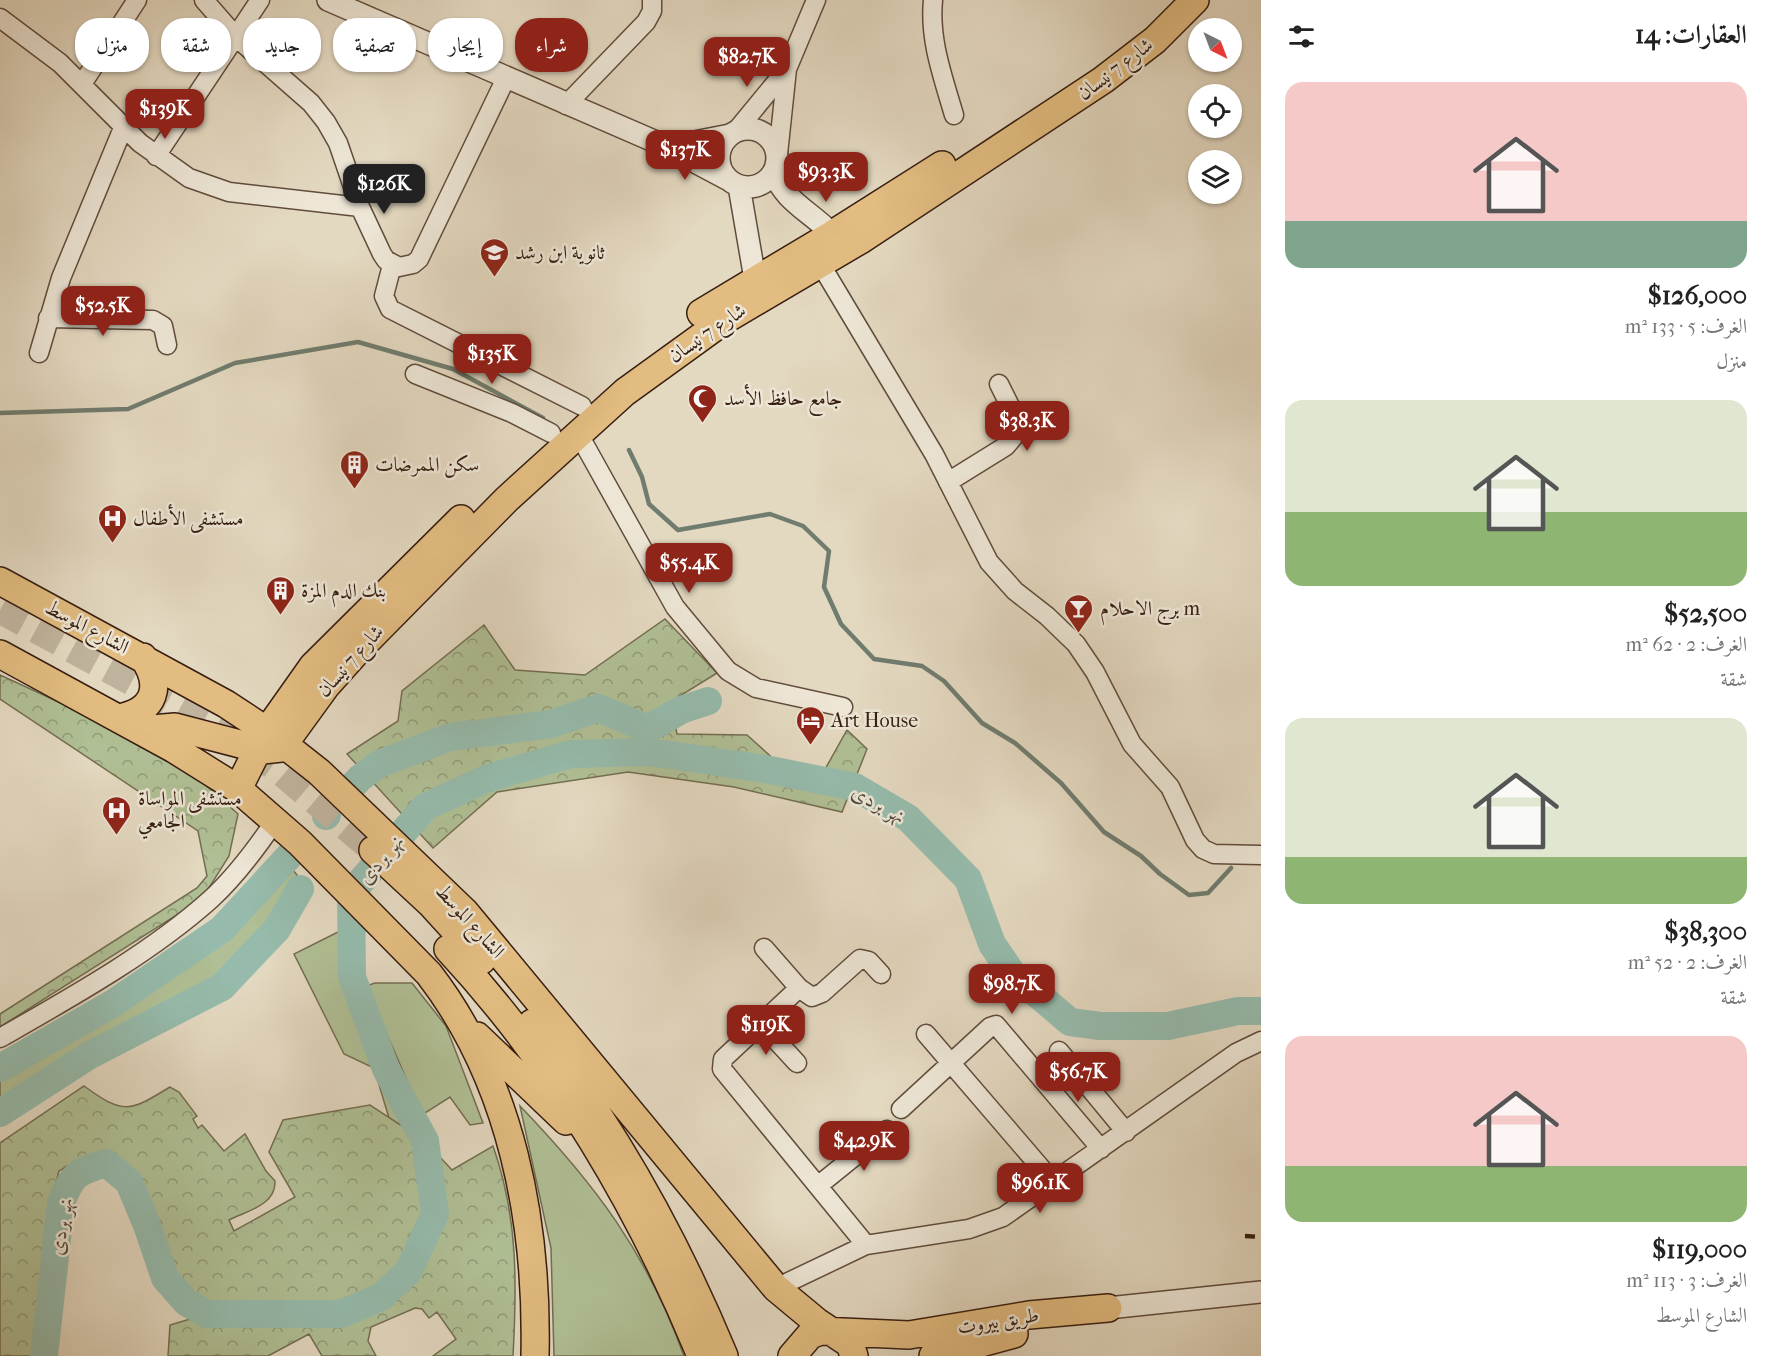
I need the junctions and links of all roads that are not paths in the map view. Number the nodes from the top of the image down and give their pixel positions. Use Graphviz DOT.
graph roads {
  1 [pos="137,0"];
  2 [pos="204,0"];
  3 [pos="260,0"];
  4 [pos="328,0"];
  5 [pos="652,0"];
  6 [pos="816,0"];
  7 [pos="933,0"];
  8 [pos="1171,0"];
  9 [pos="1195,0"];
  10 [pos="0,18"];
  11 [pos="237,38"];
  12 [pos="787,69"];
  13 [pos="506,78"];
  14 [pos="82,84"];
  15 [pos="567,105"];
  16 [pos="954,115"];
  17 [pos="123,128"];
  18 [pos="733,133"];
  19 [pos="663,145"];
  20 [pos="156,156"];
  21 [pos="776,164"];
  22 [pos="733,183"];
  23 [pos="360,207"];
  24 [pos="838,242"];
  25 [pos="392,265"];
  26 [pos="820,265"];
  27 [pos="760,287"];
  28 [pos="48,318"];
  29 [pos="167,345"];
  30 [pos="39,353"];
  31 [pos="415,374"];
  32 [pos="999,384"];
  33 [pos="582,406"];
  34 [pos="551,433"];
  35 [pos="578,433"];
  36 [pos="948,482"];
  37 [pos="0,581"];
  38 [pos="0,654"];
  39 [pos="143,657"];
  40 [pos="843,706"];
  41 [pos="129,724"];
  42 [pos="270,741"];
  43 [pos="238,789"];
  44 [pos="275,821"];
  45 [pos="1261,855"];
  46 [pos="764,948"];
  47 [pos="881,974"];
  48 [pos="799,988"];
  49 [pos="463,1022"];
  50 [pos="761,1024"];
  51 [pos="926,1034"];
  52 [pos="0,1038"];
  53 [pos="556,1038"];
  54 [pos="1261,1041"];
  55 [pos="1059,1051"];
  56 [pos="951,1062"];
  57 [pos="797,1063"];
  58 [pos="901,1109"];
  59 [pos="886,1130"];
  60 [pos="1125,1132"];
  61 [pos="595,1148"];
  62 [pos="1101,1149"];
  63 [pos="1054,1182"];
  64 [pos="819,1185"];
  65 [pos="866,1245"];
  66 [pos="776,1287"];
  67 [pos="684,1292"];
  68 [pos="1261,1292"];
  69 [pos="1108,1308"];
  70 [pos="830,1330"];
  71 [pos="535,1356"];
  72 [pos="701,1356"];
  73 [pos="724,1356"];
  74 [pos="792,1356"];
  75 [pos="854,1356"];
  76 [pos="936,1356"];
  1 -- 14 [label="street"];
  2 -- 11 [label="street"];
  3 -- 11 [label="street"];
  4 -- 13 [label="street"];
  5 -- 15 [label="street"];
  6 -- 12 [label="street"];
  7 -- 16 [label="street"];
  8 -- 24 [label="main road, شارع 7 نيسان"];
  9 -- 24 [label="main road, شارع 7 نيسان"];
  10 -- 14 [label="street"];
  11 -- 20 [label="street"];
  11 -- 23 [label="street"];
  12 -- 18 [label="street"];
  12 -- 21 [label="street"];
  13 -- 15 [label="street"];
  13 -- 25 [label="street"];
  14 -- 17 [label="street"];
  15 -- 19 [label="street"];
  17 -- 20 [label="street"];
  17 -- 28 [label="street"];
  18 -- 19 [label="street"];
  18 -- 21 [label="street"];
  18 -- 22 [label="street"];
  19 -- 22 [label="street"];
  20 -- 23 [label="street"];
  21 -- 22 [label="street"];
  21 -- 24 [label="street"];
  22 -- 27 [label="street"];
  23 -- 25 [label="street"];
  24 -- 26 [label="main road, شارع 7 نيسان"];
  24 -- 27 [label="main road, شارع 7 نيسان"];
  25 -- 33 [label="street"];
  26 -- 27 [label="main road, شارع 7 نيسان"];
  26 -- 36 [label="street"];
  27 -- 33 [label="main road, شارع 7 نيسان"];
  27 -- 35 [label="main road, شارع 7 نيسان"];
  28 -- 29 [label="street"];
  28 -- 30 [label="street"];
  31 -- 34 [label="street"];
  32 -- 36 [label="street"];
  33 -- 34 [label="main road, شارع 7 نيسان"];
  34 -- 42 [label="main road, شارع 7 نيسان"];
  35 -- 40 [label="street"];
  35 -- 42 [label="main road, شارع 7 نيسان"];
  36 -- 45 [label="street"];
  37 -- 39 [label="main road, الشارع الموسط"];
  38 -- 41 [label="main road"];
  39 -- 41 [label="main road"];
  39 -- 42 [label="main road, الشارع الموسط"];
  41 -- 42 [label="main road"];
  41 -- 43 [label="main road"];
  42 -- 43 [label="main road"];
  42 -- 53 [label="main road, الشارع الموسط"];
  43 -- 44 [label="main road"];
  44 -- 49 [label="main road"];
  44 -- 52 [label="street"];
  46 -- 48 [label="street"];
  47 -- 48 [label="street"];
  48 -- 50 [label="street"];
  49 -- 61 [label="main road"];
  49 -- 71 [label="main road"];
  50 -- 57 [label="street"];
  50 -- 64 [label="street"];
  51 -- 56 [label="street"];
  53 -- 61 [label="main road, الشارع الموسط"];
  53 -- 66 [label="main road, الشارع الموسط"];
  53 -- 67 [label="main road, الشارع الموسط"];
  54 -- 60 [label="street"];
  55 -- 60 [label="street"];
  56 -- 58 [label="street"];
  56 -- 62 [label="street"];
  56 -- 63 [label="street"];
  59 -- 64 [label="street"];
  60 -- 62 [label="street"];
  61 -- 67 [label="main road, الشارع الموسط"];
  62 -- 63 [label="street"];
  63 -- 65 [label="street"];
  64 -- 65 [label="street"];
  65 -- 66 [label="street"];
  66 -- 70 [label="main road, الشارع الموسط"];
  67 -- 72 [label="main road"];
  67 -- 73 [label="main road, الشارع الموسط"];
  68 -- 69 [label="street, طريق بيروت"];
  69 -- 70 [label="main road, طريق بيروت"];
  69 -- 76 [label="main road, طريق بيروت"];
  70 -- 74 [label="main road"];
  70 -- 75 [label="main road, الشارع الموسط"];
}
